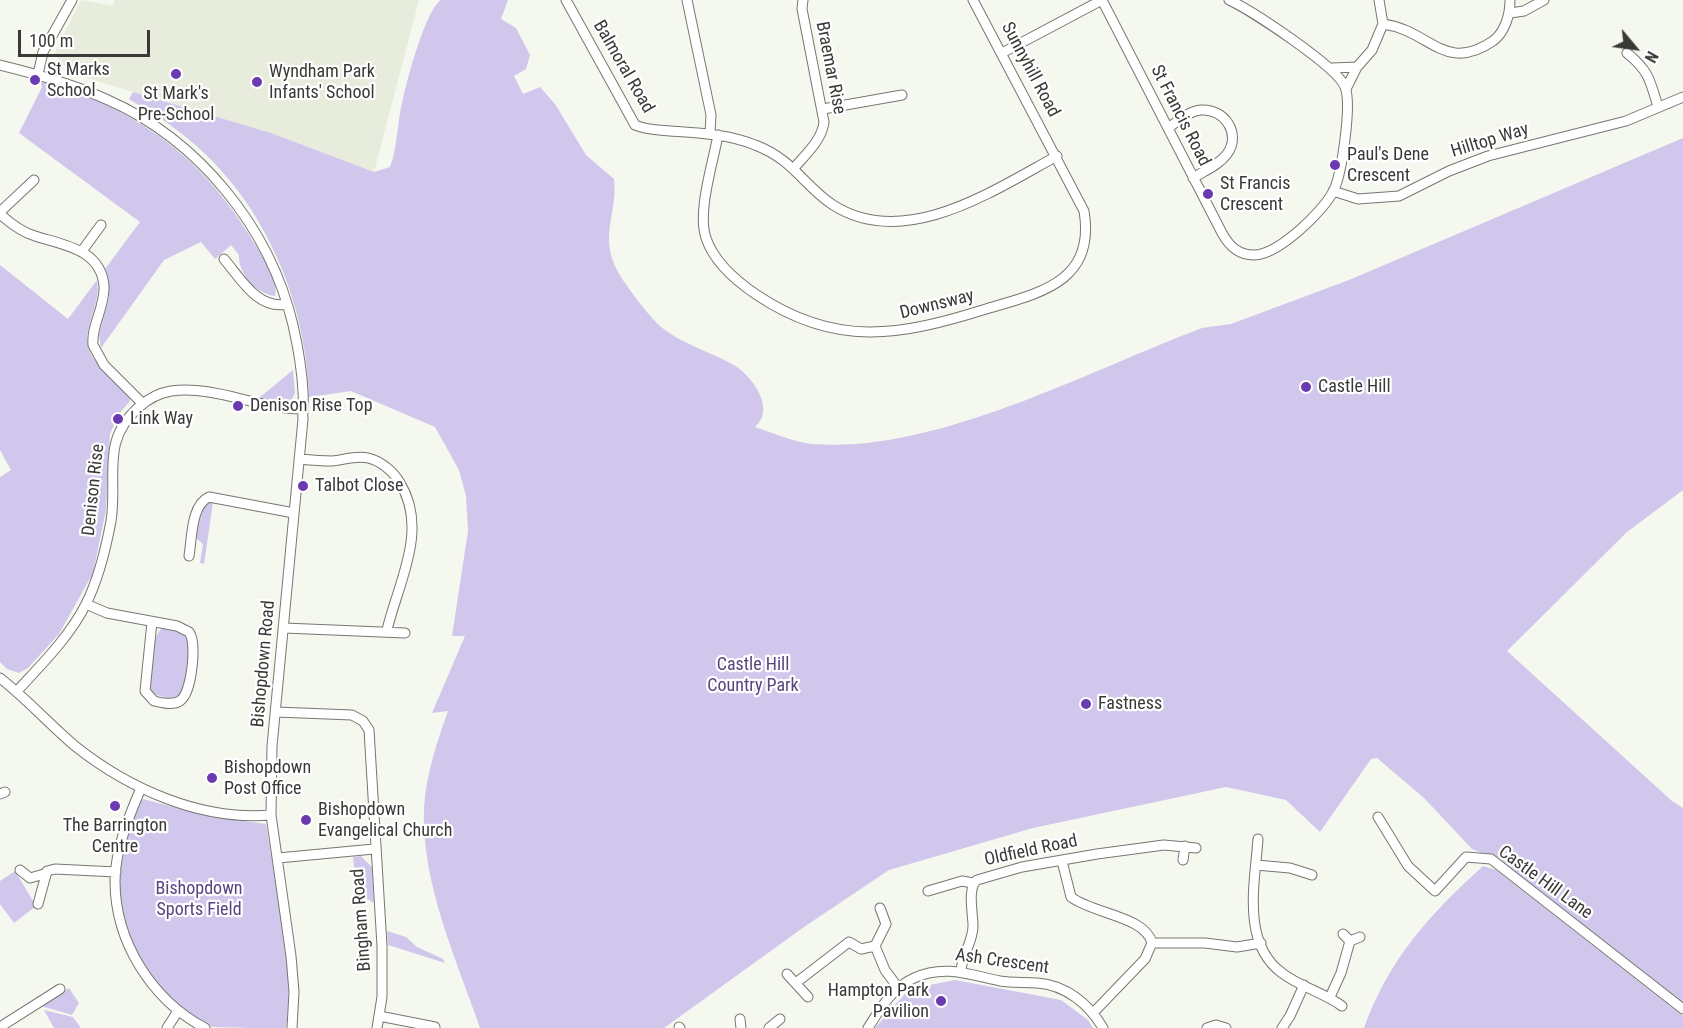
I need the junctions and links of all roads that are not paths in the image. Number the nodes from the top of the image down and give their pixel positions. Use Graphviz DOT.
graph roads {
  1 [pos="72,0"];
  2 [pos="566,0"];
  3 [pos="687,0"];
  4 [pos="803,0"];
  5 [pos="973,0"];
  6 [pos="1102,0"];
  7 [pos="1229,0"];
  8 [pos="1379,0"];
  9 [pos="1510,0"];
  10 [pos="1544,0"];
  11 [pos="1510,13"];
  12 [pos="1383,24"];
  13 [pos="1002,52"];
  14 [pos="1626,53"];
  15 [pos="0,65"];
  16 [pos="1357,67"];
  17 [pos="1332,68"];
  18 [pos="38,74"];
  19 [pos="1346,89"];
  20 [pos="902,95"];
  21 [pos="1683,97"];
  22 [pos="1658,107"];
  23 [pos="823,109"];
  24 [pos="1168,128"];
  25 [pos="714,135"];
  26 [pos="1057,156"];
  27 [pos="794,168"];
  28 [pos="1193,178"];
  29 [pos="34,180"];
  30 [pos="1333,191"];
  31 [pos="0,213"];
  32 [pos="101,225"];
  33 [pos="82,251"];
  34 [pos="224,259"];
  35 [pos="287,304"];
  36 [pos="142,404"];
  37 [pos="302,409"];
  38 [pos="299,459"];
  39 [pos="294,513"];
  40 [pos="189,556"];
  41 [pos="86,604"];
  42 [pos="152,622"];
  43 [pos="284,628"];
  44 [pos="387,630"];
  45 [pos="405,633"];
  46 [pos="0,678"];
  47 [pos="18,690"];
  48 [pos="276,712"];
  49 [pos="141,788"];
  50 [pos="271,815"];
  51 [pos="1378,817"];
  52 [pos="1258,839"];
  53 [pos="1185,846"];
  54 [pos="1196,848"];
  55 [pos="374,849"];
  56 [pos="278,858"];
  57 [pos="1183,860"];
  58 [pos="1062,861"];
  59 [pos="1256,865"];
  60 [pos="20,870"];
  61 [pos="116,872"];
  62 [pos="44,874"];
  63 [pos="1312,875"];
  64 [pos="974,883"];
  65 [pos="928,891"];
  66 [pos="38,904"];
  67 [pos="880,908"];
  68 [pos="843,933"];
  69 [pos="1360,937"];
  70 [pos="849,942"];
  71 [pos="1152,943"];
  72 [pos="1261,943"];
  73 [pos="875,946"];
  74 [pos="961,970"];
  75 [pos="787,974"];
  76 [pos="797,982"];
  77 [pos="1304,985"];
  78 [pos="60,989"];
  79 [pos="899,989"];
  80 [pos="808,997"];
  81 [pos="1329,997"];
  82 [pos="1342,1006"];
  83 [pos="1683,1009"];
  84 [pos="178,1011"];
  85 [pos="1093,1013"];
  86 [pos="379,1016"];
  87 [pos="780,1020"];
  88 [pos="0,1027"];
  89 [pos="435,1027"];
  90 [pos="167,1028"];
  91 [pos="205,1028"];
  92 [pos="292,1028"];
  93 [pos="377,1028"];
  94 [pos="769,1028"];
  95 [pos="868,1028"];
  96 [pos="1103,1028"];
  97 [pos="1207,1028"];
  98 [pos="1226,1028"];
  99 [pos="1282,1028"];
  1 -- 18 [label="street"];
  2 -- 25 [label="street, Balmoral Road"];
  3 -- 25 [label="street, Downsway"];
  4 -- 23 [label="street, Braemar Rise"];
  5 -- 13 [label="street, Sunnyhill Road"];
  6 -- 13 [label="street"];
  6 -- 24 [label="street, St Francis Road"];
  7 -- 17 [label="street"];
  8 -- 12 [label="street"];
  9 -- 11 [label="street"];
  10 -- 11 [label="street"];
  11 -- 12 [label="street"];
  12 -- 16 [label="street"];
  13 -- 26 [label="street, Sunnyhill Road"];
  14 -- 22 [label="street"];
  15 -- 18 [label="street, Bishopdown Road"];
  16 -- 17 [label="street"];
  16 -- 19 [label="street"];
  17 -- 19 [label="street"];
  18 -- 35 [label="street, Bishopdown Road"];
  19 -- 30 [label="street"];
  20 -- 23 [label="street"];
  21 -- 22 [label="street, Hilltop Way"];
  22 -- 30 [label="street, Hilltop Way"];
  23 -- 27 [label="street, Braemar Rise"];
  24 -- 28 [label="street, St Francis Road"];
  24 -- 28 [label="street"];
  25 -- 26 [label="street, Downsway"];
  25 -- 27 [label="street, Balmoral Road"];
  26 -- 27 [label="street, Balmoral Road"];
  28 -- 30 [label="street, St Francis Road"];
  29 -- 31 [label="street"];
  31 -- 33 [label="street"];
  32 -- 33 [label="street"];
  33 -- 36 [label="street"];
  34 -- 35 [label="street"];
  35 -- 37 [label="street, Bishopdown Road"];
  36 -- 37 [label="street, Denison Rise"];
  36 -- 41 [label="street, Denison Rise"];
  37 -- 38 [label="street, Bishopdown Road"];
  38 -- 39 [label="street, Bishopdown Road"];
  38 -- 44 [label="street"];
  39 -- 40 [label="street"];
  39 -- 43 [label="street, Bishopdown Road"];
  41 -- 42 [label="street"];
  41 -- 47 [label="street, Denison Rise"];
  42 -- 42 [label="street"];
  43 -- 44 [label="street"];
  43 -- 48 [label="street, Bishopdown Road"];
  44 -- 45 [label="street"];
  46 -- 47 [label="street"];
  47 -- 49 [label="street"];
  48 -- 50 [label="street, Bishopdown Road"];
  48 -- 55 [label="street, Bingham Road"];
  49 -- 50 [label="street"];
  49 -- 61 [label="street"];
  50 -- 56 [label="street, Bishopdown Road"];
  51 -- 83 [label="street, Castle Hill Lane"];
  52 -- 59 [label="street"];
  53 -- 54 [label="street, Oldfield Road"];
  53 -- 57 [label="street"];
  53 -- 58 [label="street, Oldfield Road"];
  55 -- 56 [label="street"];
  55 -- 86 [label="street, Bingham Road"];
  56 -- 92 [label="street, Bishopdown Road"];
  58 -- 64 [label="street, Oldfield Road"];
  58 -- 71 [label="street"];
  59 -- 63 [label="street"];
  59 -- 72 [label="street"];
  60 -- 62 [label="street"];
  61 -- 62 [label="street"];
  61 -- 84 [label="street"];
  62 -- 66 [label="street"];
  64 -- 65 [label="street"];
  64 -- 74 [label="street, Oldfield Road"];
  67 -- 73 [label="street"];
  68 -- 70 [label="street"];
  69 -- 81 [label="street"];
  70 -- 73 [label="street"];
  70 -- 76 [label="street"];
  71 -- 72 [label="street"];
  71 -- 85 [label="street"];
  72 -- 77 [label="street"];
  73 -- 79 [label="street"];
  74 -- 79 [label="street, Ash Crescent"];
  74 -- 85 [label="street, Ash Crescent"];
  75 -- 76 [label="street"];
  76 -- 80 [label="street"];
  77 -- 81 [label="street"];
  77 -- 99 [label="street"];
  78 -- 88 [label="street"];
  79 -- 95 [label="street, Ash Crescent"];
  81 -- 82 [label="street"];
  84 -- 90 [label="street"];
  84 -- 91 [label="street"];
  85 -- 96 [label="street, Ash Crescent"];
  86 -- 89 [label="street"];
  86 -- 93 [label="street, Bingham Road"];
  87 -- 94 [label="street"];
  97 -- 98 [label="street"];
}
